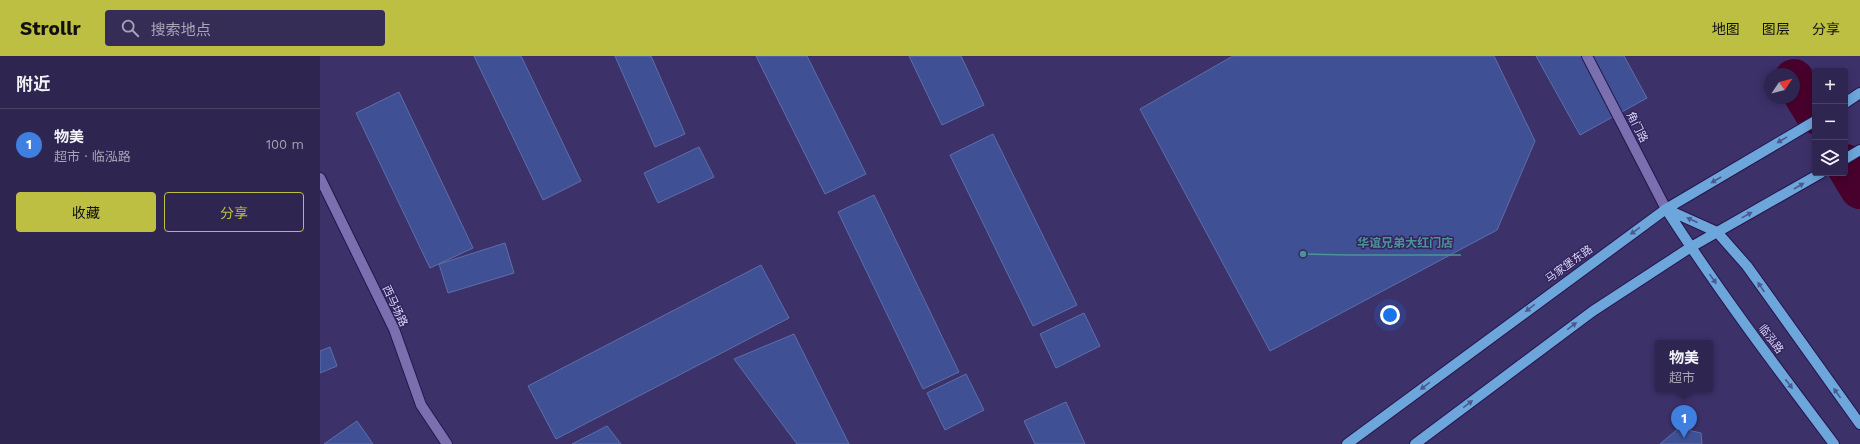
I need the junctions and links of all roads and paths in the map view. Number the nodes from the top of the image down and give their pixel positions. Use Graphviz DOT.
graph roads {
  1 [pos="1587,56"];
  2 [pos="1860,94"];
  3 [pos="1848,100"];
  4 [pos="1812,123"];
  5 [pos="1860,150"];
  6 [pos="1848,157"];
  7 [pos="1816,176"];
  8 [pos="320,178"];
  9 [pos="1666,208"];
  10 [pos="1717,232"];
  11 [pos="1690,247"];
  12 [pos="1860,424"];
  13 [pos="447,444"];
  14 [pos="1347,444"];
  15 [pos="1415,444"];
  16 [pos="1834,444"];
  1 -- 9 [label="street, 角门路"];
  2 -- 3 [label="main road"];
  4 -- 9 [label="main road, 马家堡东路, one-way"];
  5 -- 6 [label="main road"];
  10 -- 7 [label="main road, one-way"];
  8 -- 13 [label="street, 西马场路"];
  10 -- 9 [label="main road, one-way"];
  9 -- 11 [label="main road, 临泓路"];
  9 -- 14 [label="main road, 马家堡东路, one-way"];
  10 -- 11 [label="main road"];
  12 -- 10 [label="main road, 临泓路, one-way"];
  15 -- 11 [label="main road, one-way"];
  11 -- 16 [label="main road, 临泓路, one-way"];
}
